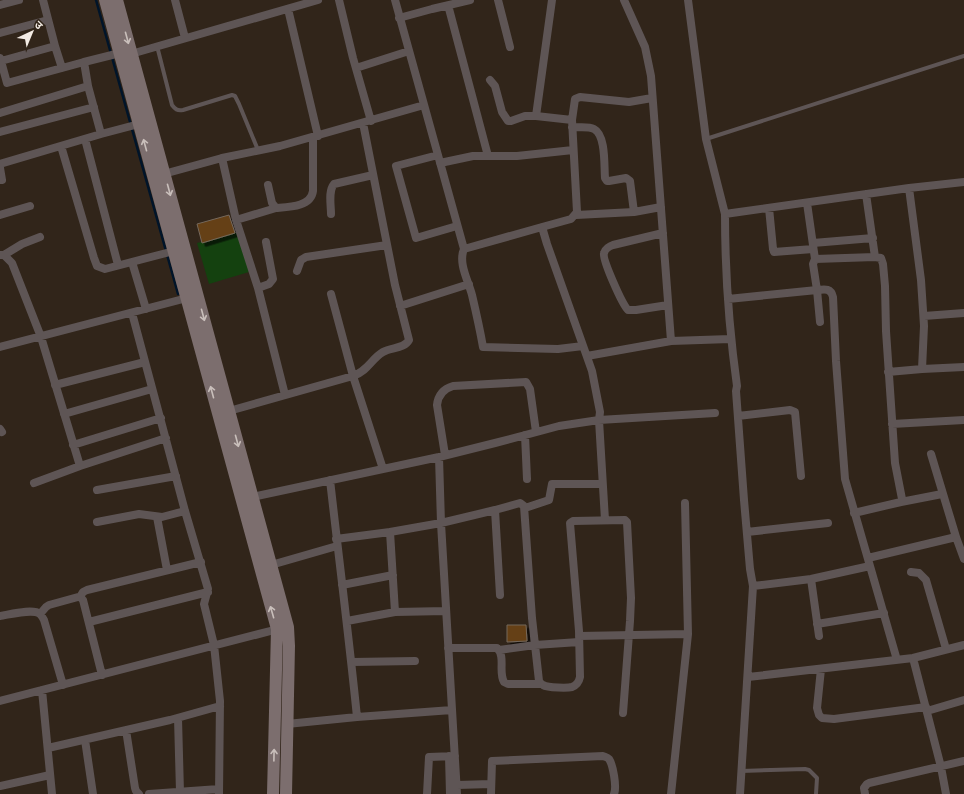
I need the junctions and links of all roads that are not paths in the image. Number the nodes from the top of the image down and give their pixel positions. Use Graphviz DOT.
graph roads {
  1 [pos="19,0"];
  2 [pos="43,0"];
  3 [pos="105,0"];
  4 [pos="117,0"];
  5 [pos="175,0"];
  6 [pos="318,0"];
  7 [pos="339,0"];
  8 [pos="395,0"];
  9 [pos="470,0"];
  10 [pos="498,0"];
  11 [pos="552,0"];
  12 [pos="624,0"];
  13 [pos="688,0"];
  14 [pos="448,5"];
  15 [pos="0,6"];
  16 [pos="288,9"];
  17 [pos="399,18"];
  18 [pos="48,20"];
  19 [pos="0,33"];
  20 [pos="185,38"];
  21 [pos="55,46"];
  22 [pos="157,46"];
  23 [pos="510,47"];
  24 [pos="409,51"];
  25 [pos="125,54"];
  26 [pos="964,56"];
  27 [pos="0,60"];
  28 [pos="84,62"];
  29 [pos="62,68"];
  30 [pos="356,68"];
  31 [pos="490,80"];
  32 [pos="4,84"];
  33 [pos="88,86"];
  34 [pos="652,98"];
  35 [pos="424,105"];
  36 [pos="94,107"];
  37 [pos="0,113"];
  38 [pos="536,116"];
  39 [pos="367,122"];
  40 [pos="139,124"];
  41 [pos="572,124"];
  42 [pos="0,132"];
  43 [pos="101,134"];
  44 [pos="316,136"];
  45 [pos="706,138"];
  46 [pos="86,139"];
  47 [pos="61,146"];
  48 [pos="573,150"];
  49 [pos="258,151"];
  50 [pos="488,156"];
  51 [pos="222,158"];
  52 [pos="439,159"];
  53 [pos="0,164"];
  54 [pos="0,168"];
  55 [pos="373,175"];
  56 [pos="159,176"];
  57 [pos="0,180"];
  58 [pos="964,182"];
  59 [pos="268,185"];
  60 [pos="909,188"];
  61 [pos="866,194"];
  62 [pos="807,202"];
  63 [pos="30,206"];
  64 [pos="661,207"];
  65 [pos="276,208"];
  66 [pos="769,208"];
  67 [pos="634,212"];
  68 [pos="331,214"];
  69 [pos="576,214"];
  70 [pos="725,214"];
  71 [pos="0,215"];
  72 [pos="236,220"];
  73 [pos="457,226"];
  74 [pos="542,227"];
  75 [pos="663,233"];
  76 [pos="40,237"];
  77 [pos="873,238"];
  78 [pos="266,242"];
  79 [pos="387,245"];
  80 [pos="813,246"];
  81 [pos="464,249"];
  82 [pos="174,251"];
  83 [pos="2,255"];
  84 [pos="875,257"];
  85 [pos="815,259"];
  86 [pos="132,262"];
  87 [pos="118,265"];
  88 [pos="297,271"];
  89 [pos="469,284"];
  90 [pos="258,288"];
  91 [pos="818,290"];
  92 [pos="331,294"];
  93 [pos="186,298"];
  94 [pos="728,299"];
  95 [pos="668,305"];
  96 [pos="400,306"];
  97 [pos="146,309"];
  98 [pos="964,312"];
  99 [pos="132,313"];
  100 [pos="924,316"];
  101 [pos="820,322"];
  102 [pos="41,337"];
  103 [pos="730,339"];
  104 [pos="671,341"];
  105 [pos="584,346"];
  106 [pos="0,347"];
  107 [pos="587,356"];
  108 [pos="145,362"];
  109 [pos="964,367"];
  110 [pos="922,369"];
  111 [pos="888,372"];
  112 [pos="353,376"];
  113 [pos="55,385"];
  114 [pos="152,389"];
  115 [pos="285,396"];
  116 [pos="229,411"];
  117 [pos="715,413"];
  118 [pos="64,414"];
  119 [pos="738,416"];
  120 [pos="160,418"];
  121 [pos="598,420"];
  122 [pos="964,420"];
  123 [pos="892,424"];
  124 [pos="536,432"];
  125 [pos="525,435"];
  126 [pos="166,438"];
  127 [pos="73,445"];
  128 [pos="931,454"];
  129 [pos="442,456"];
  130 [pos="80,466"];
  131 [pos="383,469"];
  132 [pos="176,476"];
  133 [pos="801,476"];
  134 [pos="527,479"];
  135 [pos="330,480"];
  136 [pos="34,483"];
  137 [pos="602,484"];
  138 [pos="97,490"];
  139 [pos="942,494"];
  140 [pos="246,498"];
  141 [pos="901,502"];
  142 [pos="685,503"];
  143 [pos="525,508"];
  144 [pos="186,510"];
  145 [pos="495,510"];
  146 [pos="854,513"];
  147 [pos="157,517"];
  148 [pos="605,520"];
  149 [pos="97,522"];
  150 [pos="828,522"];
  151 [pos="441,524"];
  152 [pos="390,532"];
  153 [pos="747,532"];
  154 [pos="956,537"];
  155 [pos="337,542"];
  156 [pos="964,559"];
  157 [pos="201,562"];
  158 [pos="869,562"];
  159 [pos="271,565"];
  160 [pos="168,570"];
  161 [pos="911,572"];
  162 [pos="393,575"];
  163 [pos="811,580"];
  164 [pos="342,585"];
  165 [pos="753,586"];
  166 [pos="208,592"];
  167 [pos="500,595"];
  168 [pos="80,597"];
  169 [pos="446,611"];
  170 [pos="395,612"];
  171 [pos="884,613"];
  172 [pos="40,614"];
  173 [pos="0,616"];
  174 [pos="347,621"];
  175 [pos="89,622"];
  176 [pos="817,624"];
  177 [pos="282,628"];
  178 [pos="688,634"];
  179 [pos="629,635"];
  180 [pos="819,636"];
  181 [pos="579,639"];
  182 [pos="214,645"];
  183 [pos="535,645"];
  184 [pos="964,645"];
  185 [pos="448,648"];
  186 [pos="499,650"];
  187 [pos="946,650"];
  188 [pos="914,658"];
  189 [pos="897,660"];
  190 [pos="415,661"];
  191 [pos="352,662"];
  192 [pos="821,669"];
  193 [pos="102,675"];
  194 [pos="748,677"];
  195 [pos="541,684"];
  196 [pos="63,685"];
  197 [pos="42,690"];
  198 [pos="964,700"];
  199 [pos="0,701"];
  200 [pos="220,706"];
  201 [pos="927,709"];
  202 [pos="452,710"];
  203 [pos="623,713"];
  204 [pos="357,717"];
  205 [pos="178,718"];
  206 [pos="287,724"];
  207 [pos="126,730"];
  208 [pos="85,740"];
  209 [pos="48,748"];
  210 [pos="452,756"];
  211 [pos="964,761"];
  212 [pos="941,766"];
  213 [pos="741,771"];
  214 [pos="50,775"];
  215 [pos="491,784"];
  216 [pos="457,785"];
  217 [pos="0,786"];
  218 [pos="180,792"];
  219 [pos="219,792"];
  220 [pos="52,794"];
  221 [pos="93,794"];
  222 [pos="139,794"];
  223 [pos="149,794"];
  224 [pos="273,794"];
  225 [pos="286,794"];
  226 [pos="427,794"];
  227 [pos="450,794"];
  228 [pos="457,794"];
  229 [pos="491,794"];
  230 [pos="614,794"];
  231 [pos="671,794"];
  232 [pos="740,794"];
  233 [pos="816,794"];
  234 [pos="865,794"];
  235 [pos="946,794"];
  1 -- 15 [label="street"];
  2 -- 18 [label="street"];
  3 -- 25 [label="street"];
  4 -- 25 [label="street, one-way"];
  5 -- 20 [label="street"];
  6 -- 16 [label="street"];
  7 -- 30 [label="street"];
  8 -- 17 [label="street"];
  9 -- 14 [label="street"];
  10 -- 23 [label="street"];
  11 -- 38 [label="street"];
  12 -- 34 [label="street"];
  13 -- 45 [label="street"];
  14 -- 17 [label="street"];
  14 -- 50 [label="street"];
  16 -- 20 [label="street"];
  16 -- 44 [label="street"];
  17 -- 24 [label="street"];
  18 -- 19 [label="street"];
  18 -- 21 [label="street"];
  20 -- 22 [label="street"];
  21 -- 27 [label="street"];
  21 -- 29 [label="street"];
  22 -- 25 [label="street"];
  22 -- 49 [label="lane"];
  24 -- 30 [label="street"];
  24 -- 35 [label="street"];
  25 -- 28 [label="street"];
  25 -- 40 [label="street"];
  25 -- 56 [label="street"];
  26 -- 45 [label="lane"];
  27 -- 32 [label="street"];
  28 -- 29 [label="street"];
  28 -- 33 [label="street"];
  29 -- 32 [label="street"];
  30 -- 39 [label="street"];
  31 -- 38 [label="street"];
  33 -- 36 [label="street"];
  33 -- 37 [label="street"];
  34 -- 41 [label="street"];
  34 -- 64 [label="street"];
  35 -- 39 [label="street"];
  35 -- 52 [label="street"];
  36 -- 42 [label="street"];
  36 -- 43 [label="street"];
  38 -- 41 [label="street"];
  39 -- 44 [label="street"];
  39 -- 55 [label="street"];
  40 -- 43 [label="street"];
  56 -- 40 [label="street, one-way"];
  41 -- 48 [label="street"];
  41 -- 67 [label="street"];
  43 -- 46 [label="street"];
  44 -- 49 [label="street"];
  44 -- 65 [label="street"];
  45 -- 70 [label="street"];
  46 -- 47 [label="street"];
  46 -- 87 [label="street"];
  47 -- 53 [label="street"];
  47 -- 87 [label="street"];
  48 -- 50 [label="street"];
  48 -- 69 [label="street"];
  49 -- 51 [label="street"];
  50 -- 52 [label="street"];
  51 -- 56 [label="street"];
  51 -- 72 [label="street"];
  52 -- 73 [label="street"];
  52 -- 73 [label="street"];
  54 -- 57 [label="street"];
  55 -- 68 [label="street"];
  55 -- 79 [label="street"];
  56 -- 82 [label="street"];
  56 -- 116 [label="street, one-way"];
  58 -- 60 [label="street"];
  59 -- 65 [label="street"];
  60 -- 61 [label="street"];
  60 -- 100 [label="street"];
  61 -- 62 [label="street"];
  61 -- 77 [label="street"];
  62 -- 66 [label="street"];
  62 -- 80 [label="street"];
  63 -- 71 [label="street"];
  64 -- 67 [label="street"];
  64 -- 75 [label="street"];
  65 -- 72 [label="street"];
  66 -- 70 [label="street"];
  66 -- 80 [label="street"];
  67 -- 69 [label="street"];
  69 -- 74 [label="street"];
  70 -- 94 [label="street"];
  72 -- 90 [label="street"];
  73 -- 81 [label="street"];
  74 -- 81 [label="street"];
  74 -- 105 [label="street"];
  75 -- 95 [label="street"];
  75 -- 95 [label="street"];
  76 -- 83 [label="street"];
  77 -- 80 [label="street"];
  77 -- 84 [label="street"];
  78 -- 90 [label="street"];
  79 -- 88 [label="street"];
  79 -- 96 [label="street"];
  80 -- 85 [label="street"];
  81 -- 89 [label="street"];
  82 -- 86 [label="street"];
  82 -- 93 [label="street"];
  83 -- 102 [label="street"];
  84 -- 85 [label="street"];
  84 -- 111 [label="street"];
  85 -- 91 [label="street"];
  86 -- 87 [label="street"];
  86 -- 97 [label="street"];
  89 -- 96 [label="street"];
  89 -- 105 [label="street"];
  90 -- 115 [label="street"];
  91 -- 94 [label="street"];
  91 -- 101 [label="street"];
  91 -- 146 [label="street"];
  92 -- 112 [label="street"];
  93 -- 97 [label="street"];
  140 -- 93 [label="street, one-way"];
  94 -- 103 [label="street"];
  95 -- 104 [label="street"];
  96 -- 112 [label="street"];
  97 -- 99 [label="street"];
  98 -- 100 [label="street"];
  99 -- 102 [label="street"];
  99 -- 108 [label="street"];
  100 -- 110 [label="street"];
  102 -- 106 [label="street"];
  102 -- 113 [label="street"];
  103 -- 104 [label="street"];
  103 -- 119 [label="street"];
  104 -- 107 [label="street"];
  105 -- 107 [label="street"];
  107 -- 121 [label="street"];
  108 -- 113 [label="street"];
  108 -- 114 [label="street"];
  109 -- 110 [label="street"];
  110 -- 111 [label="street"];
  111 -- 123 [label="street"];
  112 -- 115 [label="street"];
  112 -- 131 [label="street"];
  113 -- 118 [label="street"];
  114 -- 118 [label="street"];
  114 -- 120 [label="street"];
  115 -- 116 [label="street"];
  116 -- 140 [label="street, one-way"];
  117 -- 121 [label="street"];
  118 -- 127 [label="street"];
  119 -- 133 [label="street"];
  119 -- 153 [label="street"];
  120 -- 126 [label="street"];
  120 -- 127 [label="street"];
  121 -- 124 [label="street"];
  121 -- 137 [label="street"];
  122 -- 123 [label="street"];
  123 -- 141 [label="street"];
  124 -- 125 [label="street"];
  124 -- 129 [label="street"];
  125 -- 129 [label="street"];
  125 -- 134 [label="street"];
  126 -- 130 [label="street"];
  126 -- 132 [label="street"];
  127 -- 130 [label="street"];
  128 -- 139 [label="street"];
  129 -- 131 [label="street"];
  129 -- 151 [label="street"];
  130 -- 136 [label="street"];
  131 -- 135 [label="street"];
  132 -- 138 [label="street"];
  132 -- 144 [label="street"];
  135 -- 140 [label="street"];
  135 -- 155 [label="street"];
  137 -- 143 [label="street"];
  137 -- 148 [label="street"];
  139 -- 141 [label="street"];
  139 -- 154 [label="street"];
  140 -- 159 [label="street"];
  177 -- 140 [label="street, one-way"];
  141 -- 146 [label="street"];
  142 -- 178 [label="street"];
  143 -- 145 [label="street"];
  143 -- 183 [label="street"];
  144 -- 147 [label="street"];
  144 -- 157 [label="street"];
  145 -- 151 [label="street"];
  145 -- 167 [label="street"];
  146 -- 158 [label="street"];
  147 -- 149 [label="street"];
  147 -- 160 [label="street"];
  148 -- 179 [label="street"];
  148 -- 181 [label="street"];
  150 -- 153 [label="street"];
  151 -- 152 [label="street"];
  151 -- 169 [label="street"];
  152 -- 155 [label="street"];
  152 -- 162 [label="street"];
  153 -- 165 [label="street"];
  154 -- 156 [label="street"];
  154 -- 158 [label="street"];
  155 -- 159 [label="street"];
  155 -- 164 [label="street"];
  157 -- 160 [label="street"];
  157 -- 166 [label="street"];
  158 -- 163 [label="street"];
  158 -- 171 [label="street"];
  159 -- 177 [label="street"];
  160 -- 168 [label="street"];
  161 -- 187 [label="street"];
  162 -- 164 [label="street"];
  162 -- 170 [label="street"];
  163 -- 165 [label="street"];
  163 -- 176 [label="street"];
  164 -- 174 [label="street"];
  165 -- 194 [label="street"];
  166 -- 175 [label="street"];
  166 -- 182 [label="street"];
  168 -- 172 [label="street"];
  168 -- 175 [label="street"];
  169 -- 170 [label="street"];
  169 -- 185 [label="street"];
  170 -- 174 [label="street"];
  171 -- 176 [label="street"];
  171 -- 189 [label="street"];
  172 -- 173 [label="street"];
  172 -- 196 [label="street"];
  174 -- 191 [label="street"];
  175 -- 193 [label="street"];
  176 -- 180 [label="street"];
  177 -- 182 [label="street"];
  177 -- 206 [label="street"];
  224 -- 177 [label="street, one-way"];
  178 -- 179 [label="street"];
  178 -- 231 [label="street"];
  179 -- 181 [label="street"];
  179 -- 203 [label="street"];
  181 -- 183 [label="street"];
  181 -- 195 [label="street"];
  182 -- 193 [label="street"];
  182 -- 200 [label="street"];
  183 -- 186 [label="street"];
  183 -- 195 [label="street"];
  184 -- 187 [label="street"];
  185 -- 186 [label="street"];
  185 -- 202 [label="street"];
  186 -- 195 [label="street"];
  187 -- 188 [label="street"];
  188 -- 189 [label="street"];
  188 -- 201 [label="street"];
  189 -- 192 [label="street"];
  190 -- 191 [label="street"];
  191 -- 204 [label="street"];
  192 -- 194 [label="street"];
  192 -- 201 [label="street"];
  193 -- 196 [label="street"];
  194 -- 213 [label="street"];
  196 -- 197 [label="street"];
  197 -- 199 [label="street"];
  197 -- 209 [label="street"];
  198 -- 201 [label="street"];
  200 -- 205 [label="street"];
  200 -- 219 [label="street"];
  201 -- 212 [label="street"];
  202 -- 204 [label="street"];
  202 -- 210 [label="street"];
  204 -- 206 [label="street"];
  205 -- 207 [label="street"];
  205 -- 218 [label="street"];
  206 -- 225 [label="street"];
  207 -- 208 [label="street"];
  207 -- 222 [label="street"];
  208 -- 209 [label="street"];
  208 -- 221 [label="street"];
  209 -- 214 [label="street"];
  210 -- 216 [label="street"];
  210 -- 226 [label="street"];
  210 -- 227 [label="street"];
  211 -- 212 [label="street"];
  212 -- 234 [label="street"];
  212 -- 235 [label="street"];
  213 -- 232 [label="street"];
  213 -- 233 [label="lane"];
  214 -- 217 [label="street"];
  214 -- 220 [label="street"];
  215 -- 216 [label="street"];
  215 -- 229 [label="street"];
  215 -- 230 [label="street"];
  216 -- 228 [label="street"];
  218 -- 219 [label="street"];
  218 -- 223 [label="street"];
}
